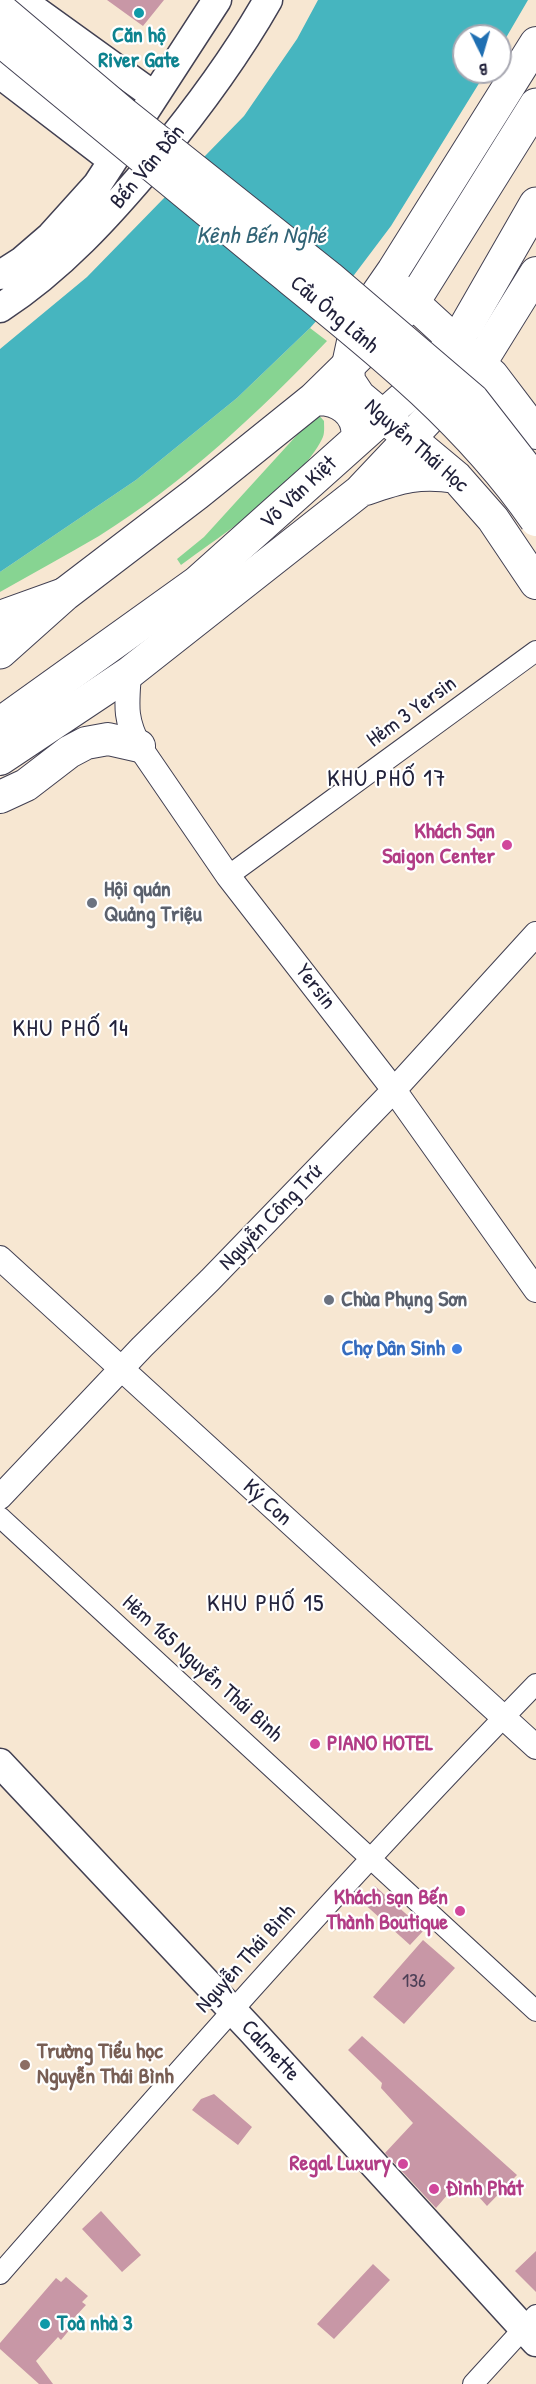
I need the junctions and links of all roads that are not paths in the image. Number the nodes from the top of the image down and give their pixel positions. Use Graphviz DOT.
graph roads {
  1 [pos="21,0"];
  2 [pos="217,0"];
  3 [pos="268,0"];
  4 [pos="0,9"];
  5 [pos="0,40"];
  6 [pos="536,43"];
  7 [pos="105,60"];
  8 [pos="0,74"];
  9 [pos="153,95"];
  10 [pos="536,105"];
  11 [pos="57,117"];
  12 [pos="112,160"];
  13 [pos="536,204"];
  14 [pos="536,273"];
  15 [pos="0,275"];
  16 [pos="388,279"];
  17 [pos="412,302"];
  18 [pos="0,308"];
  19 [pos="506,322"];
  20 [pos="455,341"];
  21 [pos="348,365"];
  22 [pos="479,365"];
  23 [pos="508,396"];
  24 [pos="314,399"];
  25 [pos="383,417"];
  26 [pos="536,433"];
  27 [pos="358,438"];
  28 [pos="411,440"];
  29 [pos="456,477"];
  30 [pos="536,481"];
  31 [pos="536,487"];
  32 [pos="360,491"];
  33 [pos="493,519"];
  34 [pos="536,520"];
  35 [pos="536,583"];
  36 [pos="65,594"];
  37 [pos="0,617"];
  38 [pos="0,634"];
  39 [pos="536,651"];
  40 [pos="0,652"];
  41 [pos="129,673"];
  42 [pos="7,743"];
  43 [pos="139,746"];
  44 [pos="0,785"];
  45 [pos="0,797"];
  46 [pos="228,876"];
  47 [pos="536,934"];
  48 [pos="394,1090"];
  49 [pos="0,1258"];
  50 [pos="536,1290"];
  51 [pos="121,1370"];
  52 [pos="0,1497"];
  53 [pos="0,1517"];
  54 [pos="536,1684"];
  55 [pos="504,1716"];
  56 [pos="536,1747"];
  57 [pos="0,1763"];
  58 [pos="371,1857"];
  59 [pos="232,2010"];
  60 [pos="536,2011"];
  61 [pos="0,2274"];
  62 [pos="532,2328"];
  63 [pos="473,2384"];
  1 -- 7 [label="main road"];
  2 -- 9 [label="main road, Bến Vân Đồn"];
  3 -- 18 [label="main road, Bến Vân Đồn"];
  4 -- 30 [label="main road, Cầu Ông Lãnh, bridge"];
  5 -- 34 [label="main road, Cầu Ông Lãnh, bridge"];
  6 -- 16 [label="main road"];
  7 -- 9 [label="main road"];
  7 -- 11 [label="main road"];
  8 -- 11 [label="main road"];
  9 -- 12 [label="main road, Bến Vân Đồn"];
  10 -- 17 [label="highway"];
  11 -- 12 [label="main road"];
  12 -- 15 [label="main road, Bến Vân Đồn"];
  13 -- 20 [label="highway, Võ Văn Kiệt"];
  14 -- 19 [label="main road, Võ Văn Kiệt"];
  16 -- 17 [label="main road"];
  16 -- 21 [label="main road"];
  17 -- 20 [label="main road"];
  17 -- 21 [label="highway"];
  19 -- 22 [label="main road, Võ Văn Kiệt"];
  19 -- 23 [label="main road"];
  20 -- 22 [label="main road"];
  20 -- 25 [label="highway, Võ Văn Kiệt"];
  21 -- 24 [label="highway"];
  21 -- 25 [label="main road, Nguyễn Thái Học"];
  22 -- 23 [label="main road"];
  22 -- 28 [label="main road, Võ Văn Kiệt"];
  23 -- 26 [label="main road"];
  24 -- 27 [label="highway"];
  24 -- 36 [label="highway"];
  25 -- 27 [label="highway, Võ Văn Kiệt"];
  25 -- 28 [label="main road, Nguyễn Thái Học"];
  27 -- 42 [label="highway, Võ Văn Kiệt"];
  28 -- 29 [label="main road, Nguyễn Thái Học"];
  28 -- 32 [label="main road, Võ Văn Kiệt"];
  29 -- 32 [label="main road"];
  29 -- 33 [label="main road, Nguyễn Thái Học"];
  31 -- 33 [label="main road"];
  32 -- 41 [label="main road, Võ Văn Kiệt"];
  33 -- 35 [label="main road, Nguyễn Thái Học"];
  36 -- 37 [label="main road"];
  36 -- 38 [label="highway"];
  36 -- 40 [label="highway"];
  39 -- 46 [label="street, Hẻm 3 Yersin"];
  41 -- 42 [label="main road, Võ Văn Kiệt"];
  41 -- 43 [label="street, Yersin"];
  42 -- 44 [label="main road, Võ Văn Kiệt"];
  43 -- 45 [label="main road"];
  43 -- 46 [label="street, Yersin"];
  46 -- 48 [label="street, Yersin"];
  47 -- 48 [label="street, Nguyễn Công Trứ"];
  48 -- 50 [label="street, Yersin"];
  48 -- 51 [label="street, Nguyễn Công Trứ"];
  49 -- 51 [label="street, Ký Con"];
  51 -- 52 [label="street, Nguyễn Công Trứ"];
  51 -- 55 [label="street, Ký Con"];
  53 -- 58 [label="street, Hẻm 165 Nguyễn Thái Bình"];
  54 -- 55 [label="street, Nguyễn Thái Bình"];
  55 -- 56 [label="street, Ký Con"];
  55 -- 58 [label="street, Nguyễn Thái Bình"];
  57 -- 59 [label="main road, Calmette"];
  58 -- 59 [label="street, Nguyễn Thái Bình"];
  58 -- 60 [label="street, Hẻm 165 Nguyễn Thái Bình"];
  59 -- 61 [label="street, Nguyễn Thái Bình"];
  59 -- 62 [label="main road, Calmette"];
  62 -- 63 [label="street"];
}
